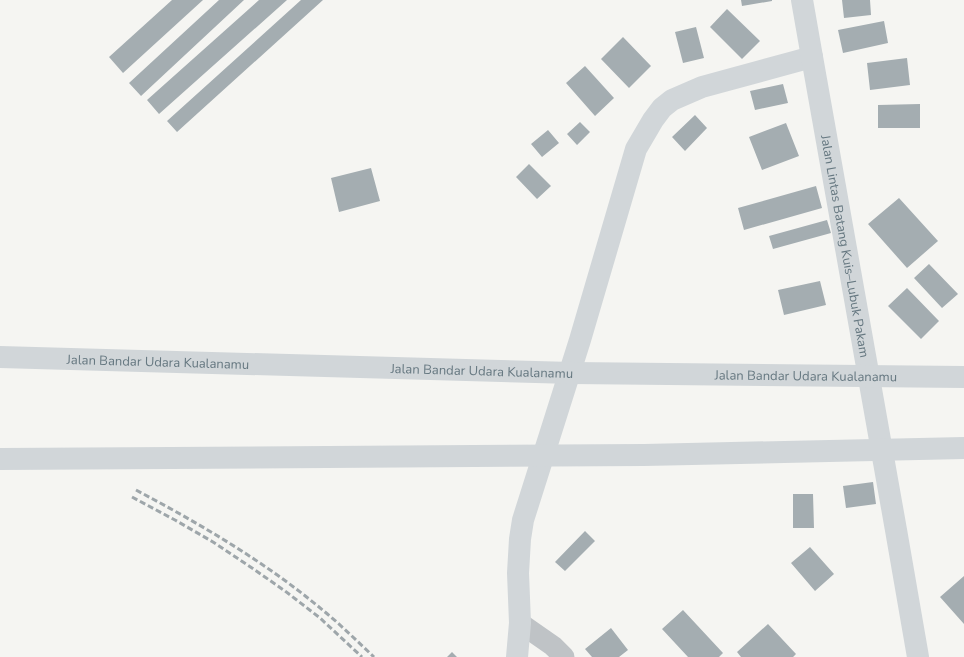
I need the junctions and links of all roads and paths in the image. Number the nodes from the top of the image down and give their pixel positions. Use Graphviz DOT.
graph roads {
  1 [pos="802,0"];
  2 [pos="812,57"];
  3 [pos="0,357"];
  4 [pos="964,377"];
  5 [pos="964,448"];
  6 [pos="0,459"];
  7 [pos="520,623"];
  8 [pos="517,657"];
  9 [pos="564,657"];
  10 [pos="918,657"];
  1 -- 2 [label="main road, Jalan Lintas Batang Kuis–Lubuk Pakam"];
  2 -- 7 [label="main road"];
  2 -- 10 [label="main road, Jalan Lintas Batang Kuis–Lubuk Pakam"];
  3 -- 4 [label="main road, Jalan Bandar Udara Kualanamu"];
  5 -- 6 [label="main road"];
  7 -- 8 [label="main road"];
  7 -- 9 [label="street"];
}
